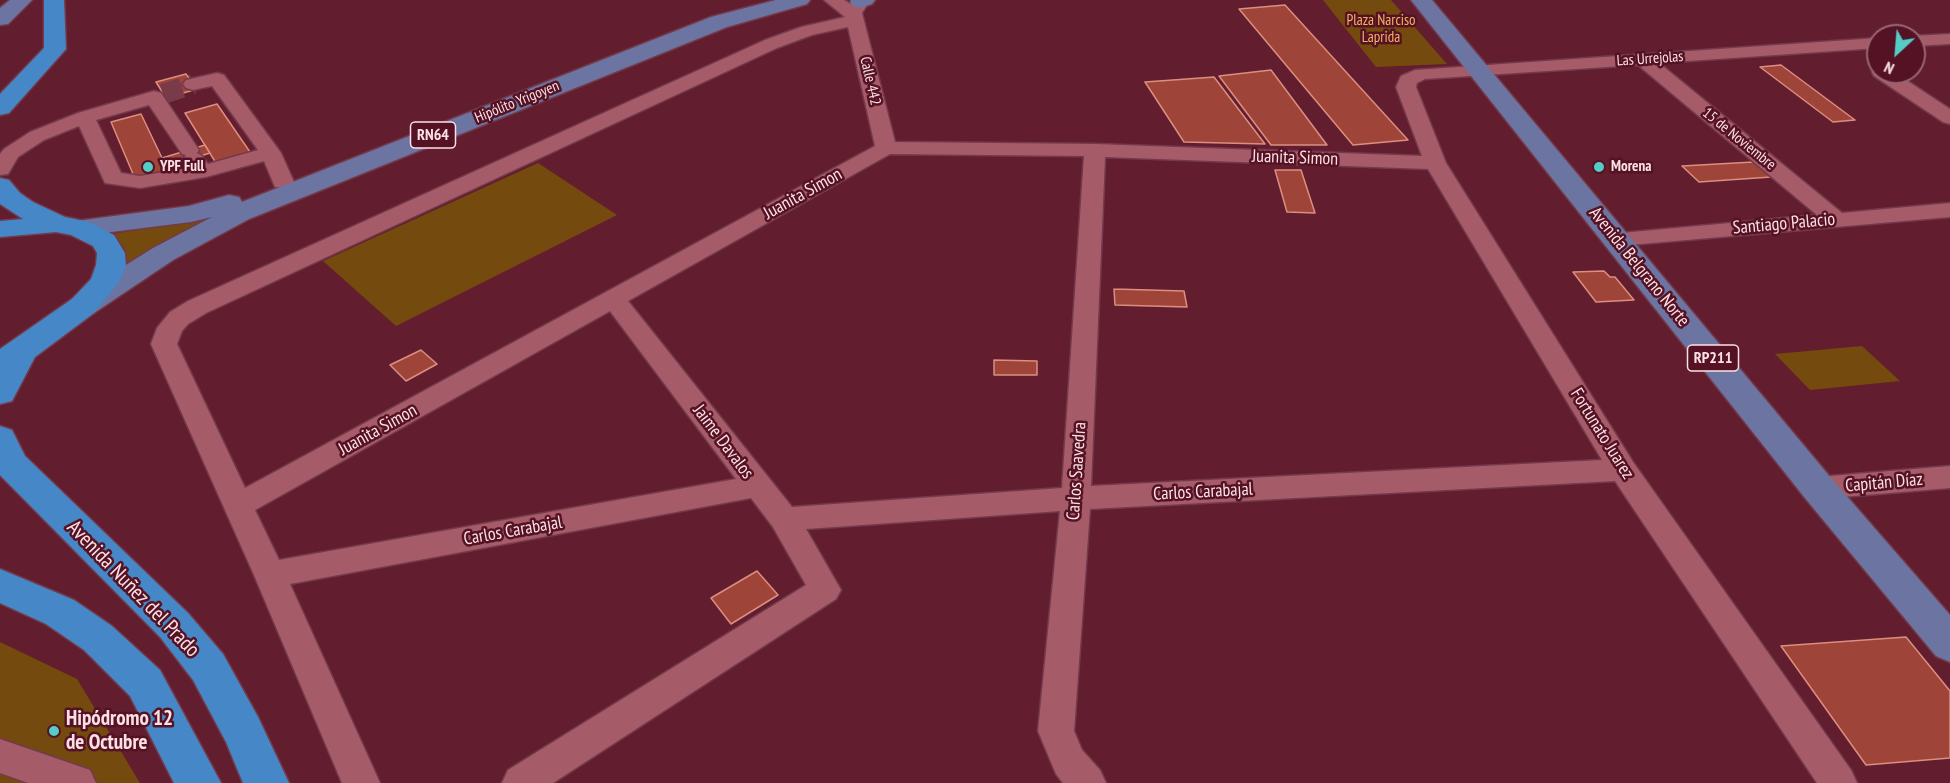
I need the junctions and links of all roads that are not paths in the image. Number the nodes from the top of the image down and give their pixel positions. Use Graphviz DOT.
graph roads {
  1 [pos="4,0"];
  2 [pos="22,0"];
  3 [pos="54,0"];
  4 [pos="741,0"];
  5 [pos="800,0"];
  6 [pos="832,0"];
  7 [pos="1421,0"];
  8 [pos="0,6"];
  9 [pos="859,7"];
  10 [pos="0,19"];
  11 [pos="1950,39"];
  12 [pos="1926,40"];
  13 [pos="1866,44"];
  14 [pos="1842,46"];
  15 [pos="1642,59"];
  16 [pos="1866,62"];
  17 [pos="1479,70"];
  18 [pos="1422,74"];
  19 [pos="193,84"];
  20 [pos="1899,84"];
  21 [pos="0,108"];
  22 [pos="85,117"];
  23 [pos="1950,118"];
  24 [pos="885,148"];
  25 [pos="1095,150"];
  26 [pos="271,153"];
  27 [pos="196,160"];
  28 [pos="1435,163"];
  29 [pos="283,182"];
  30 [pos="1,185"];
  31 [pos="1950,210"];
  32 [pos="1837,220"];
  33 [pos="68,226"];
  34 [pos="0,229"];
  35 [pos="1618,239"];
  36 [pos="614,299"];
  37 [pos="83,306"];
  38 [pos="12,356"];
  39 [pos="0,393"];
  40 [pos="0,439"];
  41 [pos="1623,470"];
  42 [pos="1950,477"];
  43 [pos="757,486"];
  44 [pos="1818,488"];
  45 [pos="1076,498"];
  46 [pos="238,505"];
  47 [pos="784,519"];
  48 [pos="270,575"];
  49 [pos="0,585"];
  50 [pos="1950,644"];
  51 [pos="0,756"];
  52 [pos="77,783"];
  53 [pos="198,783"];
  54 [pos="266,783"];
  55 [pos="361,783"];
  56 [pos="521,783"];
  57 [pos="1087,783"];
  58 [pos="1838,783"];
  1 -- 8 [label="main road"];
  2 -- 10 [label="main road"];
  3 -- 21 [label="highway"];
  4 -- 29 [label="main road, Hipólito Yrigoyen / RN64"];
  5 -- 37 [label="main road, Hipólito Yrigoyen / RN64"];
  6 -- 9 [label="street"];
  7 -- 17 [label="main road, Avenida Belgrano Norte / RP211"];
  9 -- 24 [label="street, Calle 442"];
  9 -- 46 [label="street"];
  11 -- 12 [label="street"];
  13 -- 14 [label="street, Las Urrejolas"];
  14 -- 15 [label="street, Las Urrejolas"];
  14 -- 16 [label="street"];
  15 -- 17 [label="street, Las Urrejolas"];
  15 -- 32 [label="street, 15 de Noviembre"];
  17 -- 18 [label="street, Las Urrejolas"];
  17 -- 35 [label="main road, Avenida Belgrano Norte / RP211"];
  18 -- 28 [label="street, Fortunato Juarez"];
  19 -- 26 [label="street"];
  20 -- 23 [label="street"];
  22 -- 27 [label="street"];
  22 -- 27 [label="street"];
  22 -- 30 [label="street"];
  24 -- 25 [label="street, Juanita Simon"];
  24 -- 36 [label="street, Juanita Simon"];
  25 -- 28 [label="street, Juanita Simon"];
  25 -- 45 [label="street, Carlos Saavedra"];
  26 -- 27 [label="street"];
  26 -- 29 [label="street"];
  28 -- 41 [label="street, Fortunato Juarez"];
  29 -- 33 [label="main road, Hipólito Yrigoyen / RN64"];
  30 -- 33 [label="highway"];
  31 -- 32 [label="street, Santiago Palacio"];
  32 -- 35 [label="street, Santiago Palacio"];
  33 -- 34 [label="highway, RN64"];
  33 -- 37 [label="highway, RN64"];
  35 -- 44 [label="main road, Avenida Belgrano Norte / RP211"];
  36 -- 43 [label="street, Jaime Davalos"];
  36 -- 46 [label="street, Juanita Simon"];
  37 -- 38 [label="highway, RN64"];
  38 -- 39 [label="highway"];
  40 -- 54 [label="highway, Avenida Nuñez del Prado"];
  41 -- 45 [label="street, Carlos Carabajal"];
  41 -- 58 [label="street, Fortunato Juarez"];
  42 -- 44 [label="street, Capitán Díaz"];
  43 -- 47 [label="street, Jaime Davalos"];
  43 -- 48 [label="street, Carlos Carabajal"];
  44 -- 50 [label="main road, Avenida Belgrano Norte / RP211"];
  45 -- 47 [label="street, Carlos Carabajal"];
  45 -- 57 [label="street, Carlos Saavedra"];
  46 -- 48 [label="street"];
  47 -- 56 [label="street, Jaime Davalos"];
  48 -- 55 [label="street"];
  49 -- 53 [label="highway"];
  51 -- 52 [label="street"];
}
